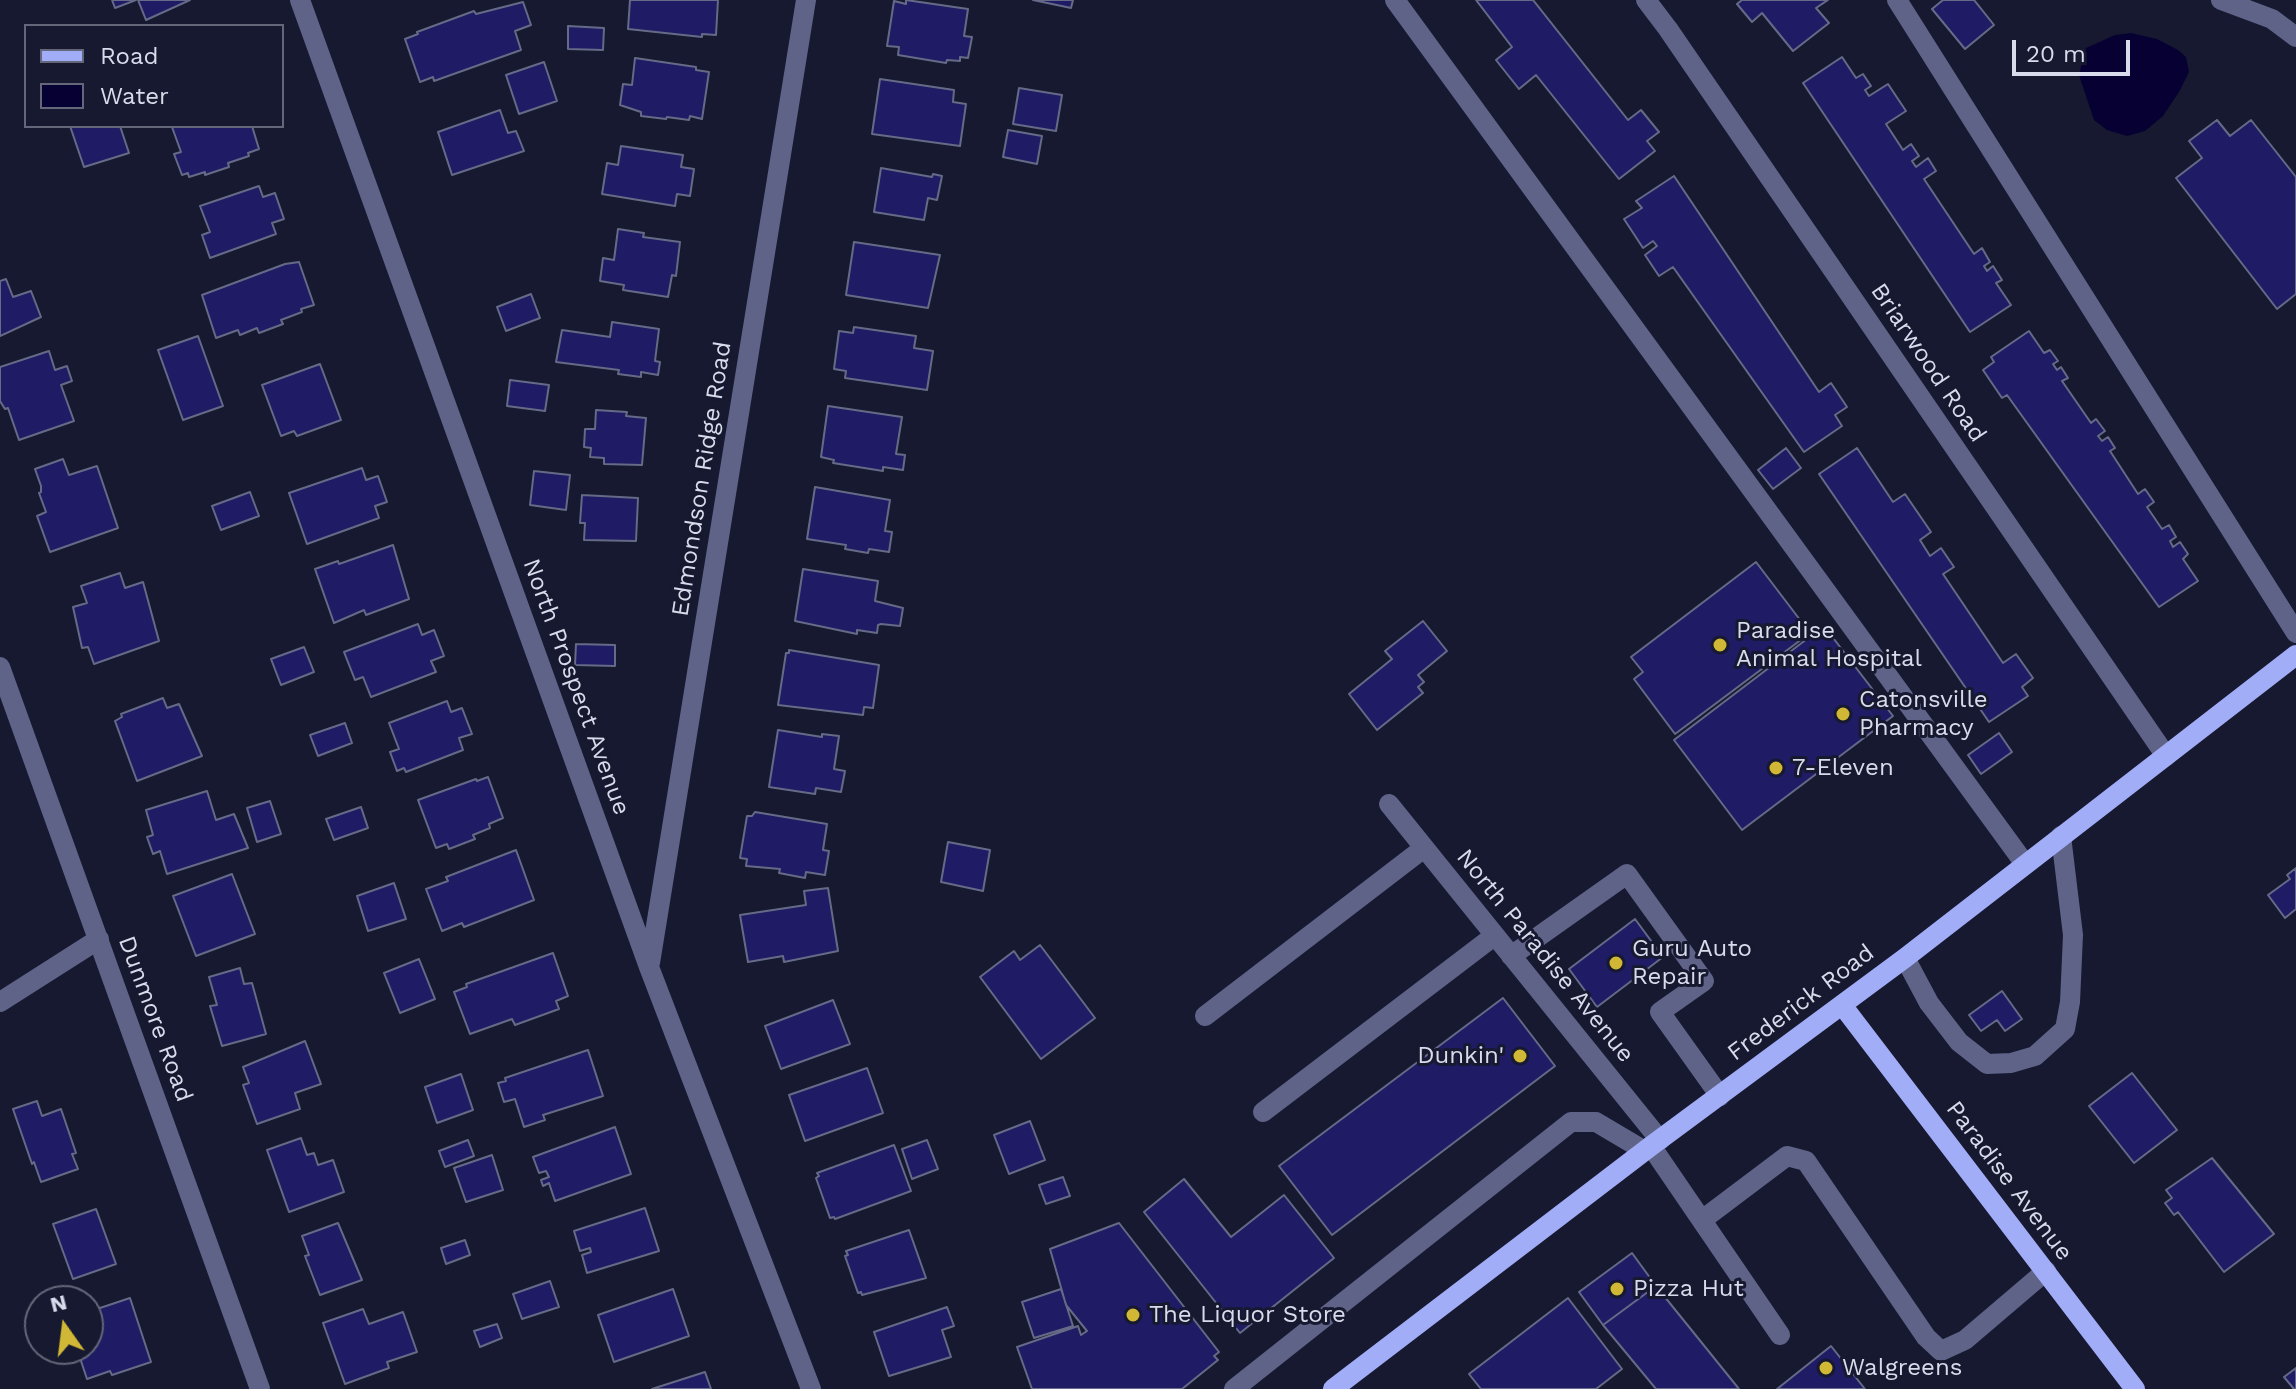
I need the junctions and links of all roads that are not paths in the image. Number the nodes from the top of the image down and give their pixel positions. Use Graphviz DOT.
graph roads {
  1 [pos="300,0"];
  2 [pos="806,0"];
  3 [pos="1395,0"];
  4 [pos="1646,0"];
  5 [pos="1897,0"];
  6 [pos="2221,0"];
  7 [pos="2281,0"];
  8 [pos="2272,19"];
  9 [pos="2296,37"];
  10 [pos="2296,633"];
  11 [pos="2296,655"];
  12 [pos="0,667"];
  13 [pos="2166,756"];
  14 [pos="1389,804"];
  15 [pos="2061,836"];
  16 [pos="1424,848"];
  17 [pos="2025,864"];
  18 [pos="1494,936"];
  19 [pos="99,939"];
  20 [pos="1511,956"];
  21 [pos="1905,958"];
  22 [pos="649,967"];
  23 [pos="0,1002"];
  24 [pos="1842,1005"];
  25 [pos="1205,1016"];
  26 [pos="1720,1096"];
  27 [pos="1263,1112"];
  28 [pos="1652,1145"];
  29 [pos="1702,1220"];
  30 [pos="2046,1271"];
  31 [pos="1780,1335"];
  32 [pos="260,1389"];
  33 [pos="811,1389"];
  34 [pos="1234,1389"];
  35 [pos="1333,1389"];
  36 [pos="2135,1389"];
  1 -- 22 [label="street, North Prospect Avenue"];
  2 -- 22 [label="street, Edmondson Ridge Road"];
  3 -- 17 [label="street"];
  4 -- 13 [label="street, Briarwood Road"];
  5 -- 10 [label="street"];
  6 -- 8 [label="street"];
  7 -- 8 [label="street"];
  8 -- 9 [label="street"];
  11 -- 13 [label="main road, Frederick Road"];
  12 -- 19 [label="street, Dunmore Road"];
  13 -- 15 [label="main road, Frederick Road"];
  14 -- 16 [label="street, North Paradise Avenue"];
  15 -- 17 [label="main road, Frederick Road"];
  15 -- 21 [label="street"];
  16 -- 18 [label="street, North Paradise Avenue"];
  16 -- 25 [label="street"];
  17 -- 21 [label="main road, Frederick Road"];
  18 -- 20 [label="street, North Paradise Avenue"];
  18 -- 27 [label="street"];
  19 -- 23 [label="street"];
  19 -- 32 [label="street, Dunmore Road"];
  20 -- 26 [label="street"];
  20 -- 28 [label="street, North Paradise Avenue"];
  21 -- 24 [label="main road, Frederick Road"];
  22 -- 33 [label="street, North Prospect Avenue"];
  24 -- 26 [label="main road, Frederick Road"];
  24 -- 30 [label="main road, Paradise Avenue"];
  26 -- 28 [label="main road, Frederick Road"];
  28 -- 29 [label="street, North Paradise Avenue"];
  28 -- 34 [label="street"];
  28 -- 35 [label="main road, Frederick Road"];
  29 -- 30 [label="street"];
  29 -- 31 [label="street, North Paradise Avenue"];
  30 -- 36 [label="main road, Paradise Avenue"];
}
